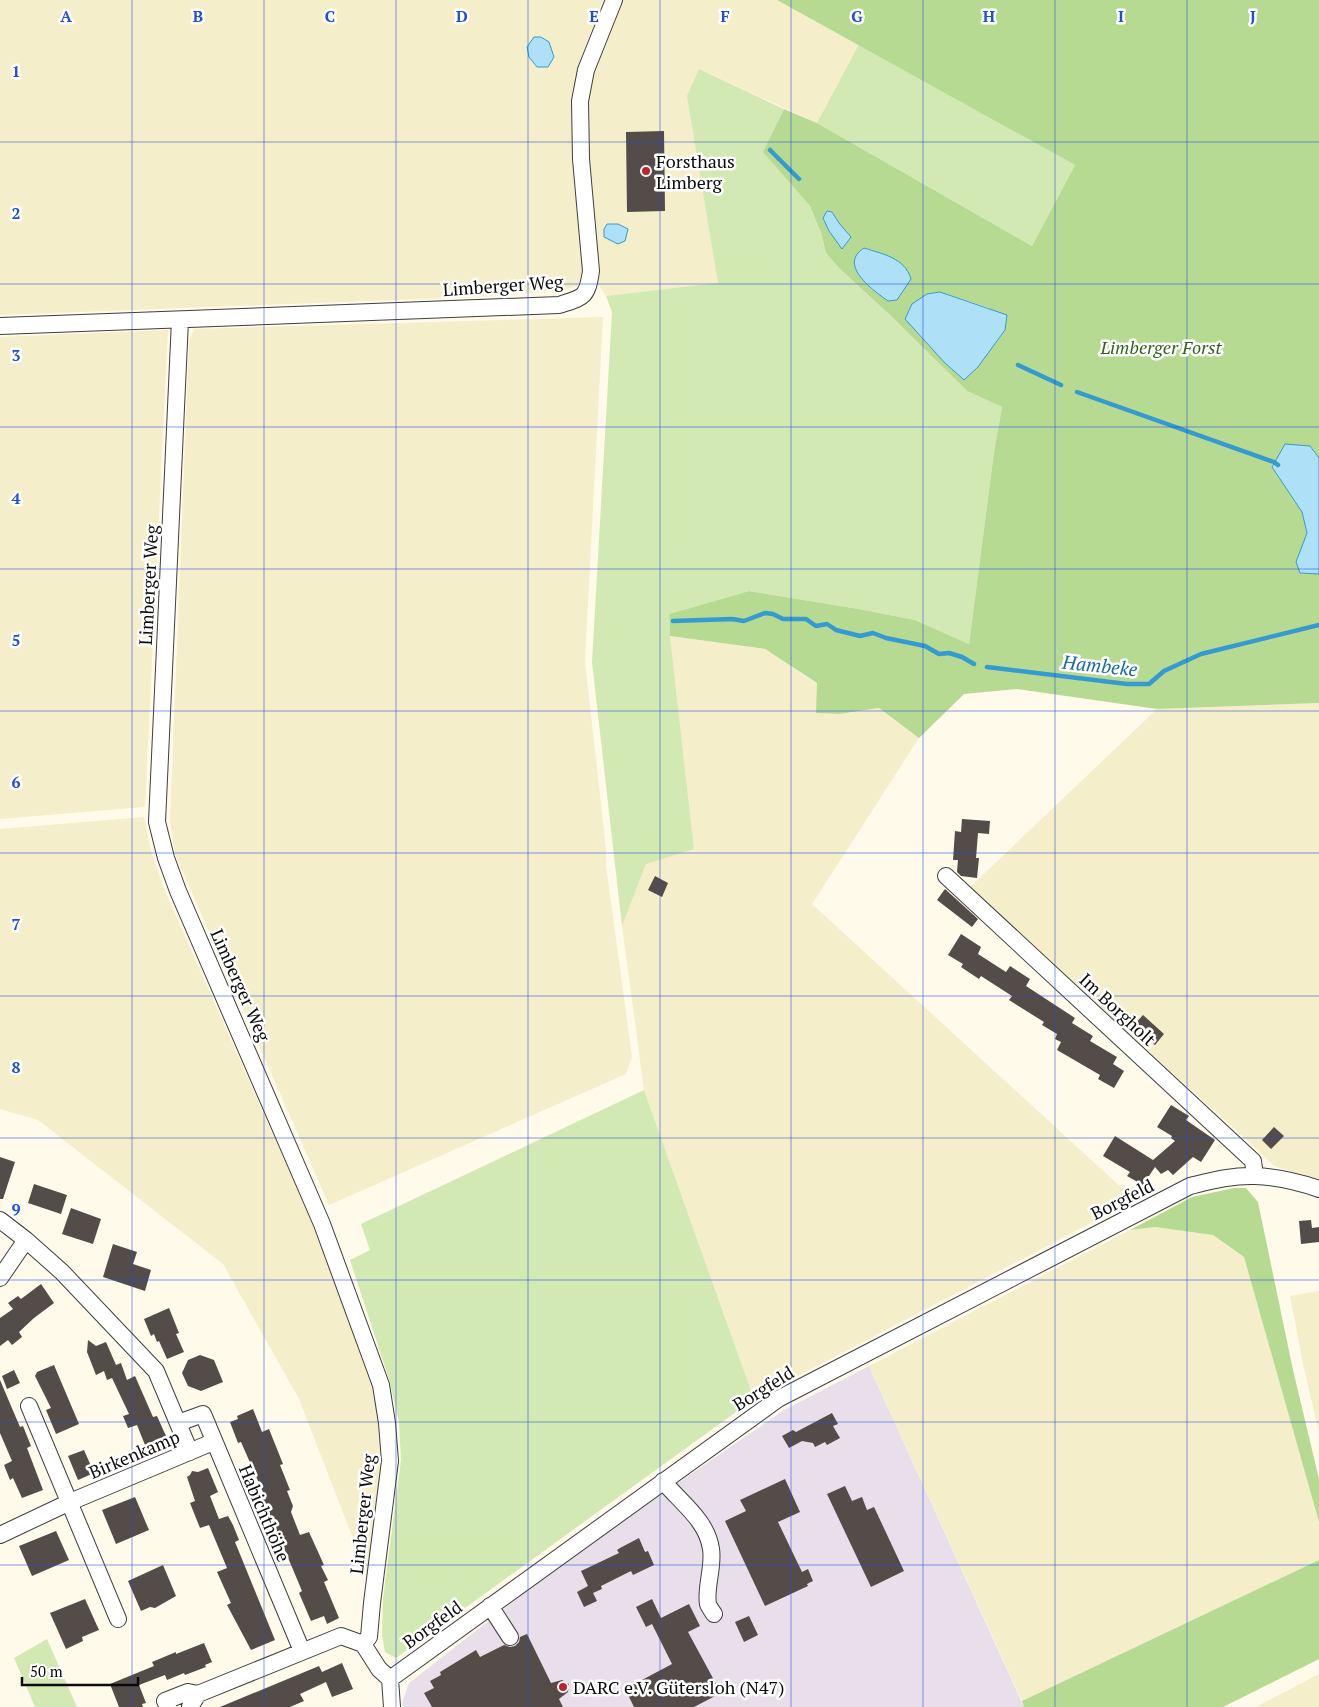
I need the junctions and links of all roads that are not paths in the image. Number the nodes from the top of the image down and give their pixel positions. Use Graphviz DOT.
graph roads {
  1 [pos="614,0"];
  2 [pos="180,320"];
  3 [pos="0,326"];
  4 [pos="946,876"];
  5 [pos="1255,1176"];
  6 [pos="1319,1190"];
  7 [pos="0,1220"];
  8 [pos="26,1240"];
  9 [pos="0,1278"];
  10 [pos="29,1406"];
  11 [pos="178,1424"];
  12 [pos="213,1442"];
  13 [pos="190,1452"];
  14 [pos="662,1481"];
  15 [pos="70,1502"];
  16 [pos="0,1535"];
  17 [pos="490,1606"];
  18 [pos="714,1614"];
  19 [pos="118,1619"];
  20 [pos="510,1638"];
  21 [pos="363,1644"];
  22 [pos="302,1651"];
  23 [pos="390,1679"];
  24 [pos="194,1701"];
  25 [pos="168,1707"];
  26 [pos="392,1707"];
  1 -- 2 [label="street, Limberger Weg"];
  2 -- 3 [label="street, Limberger Weg"];
  2 -- 21 [label="street, Limberger Weg"];
  4 -- 5 [label="street, Im Borgholt"];
  5 -- 6 [label="street, Borgfeld"];
  5 -- 14 [label="street, Borgfeld"];
  7 -- 8 [label="street"];
  8 -- 9 [label="street"];
  8 -- 11 [label="street"];
  10 -- 15 [label="street"];
  11 -- 12 [label="street, Habichthöhe"];
  11 -- 13 [label="street"];
  12 -- 13 [label="street, Birkenkamp"];
  12 -- 22 [label="street, Habichthöhe"];
  13 -- 15 [label="street, Birkenkamp"];
  14 -- 17 [label="street, Borgfeld"];
  14 -- 18 [label="street"];
  15 -- 16 [label="street, Birkenkamp"];
  15 -- 19 [label="street"];
  17 -- 20 [label="street"];
  17 -- 23 [label="street, Borgfeld"];
  21 -- 22 [label="street"];
  21 -- 23 [label="street"];
  22 -- 24 [label="street"];
  23 -- 26 [label="street"];
  24 -- 25 [label="street"];
}
